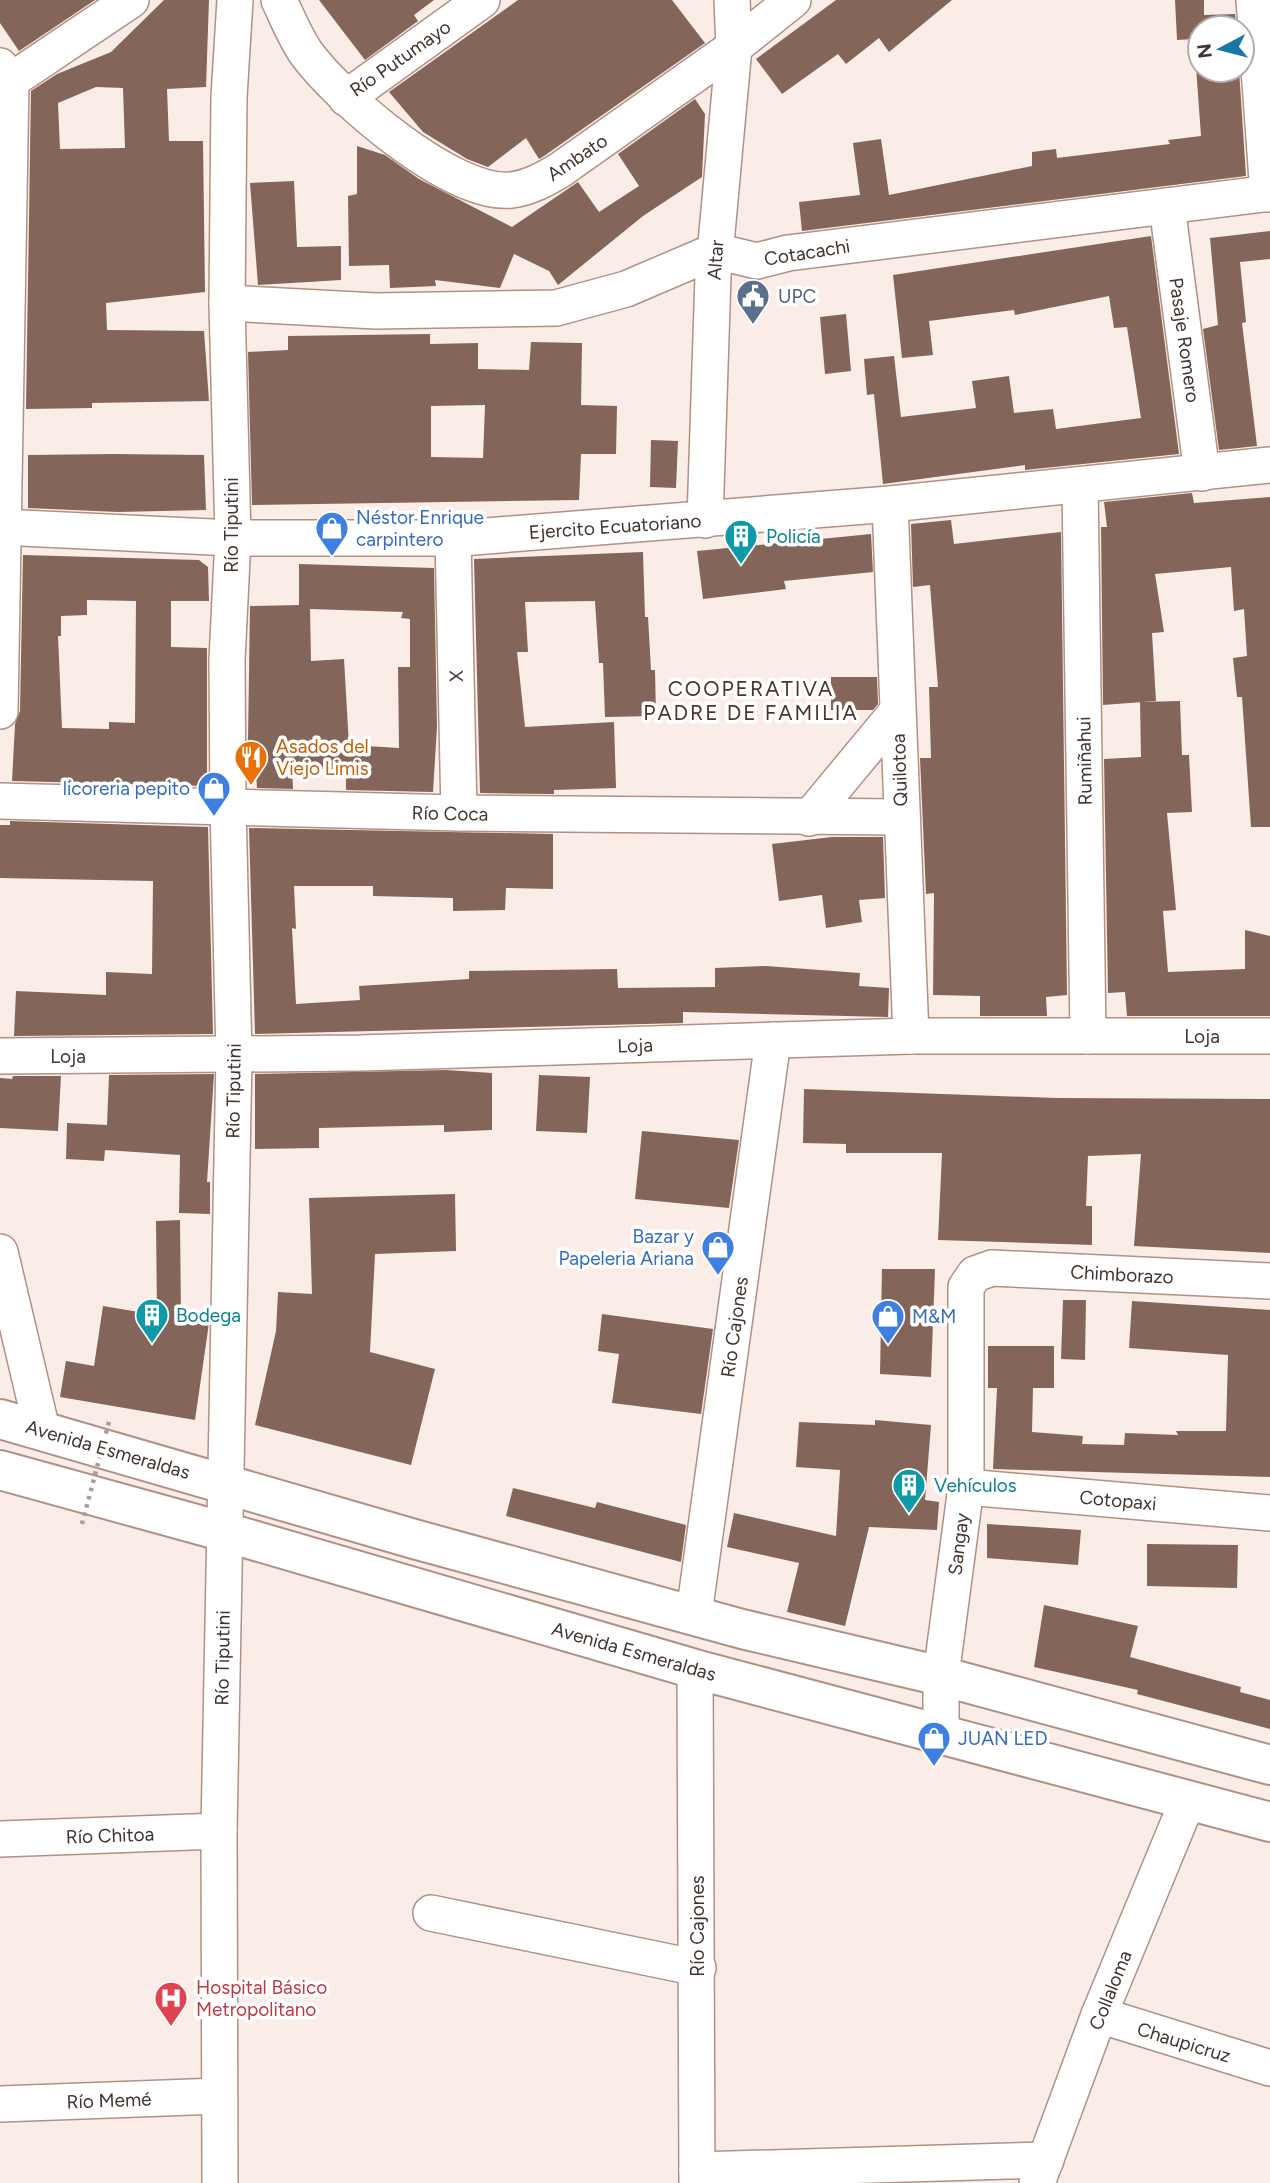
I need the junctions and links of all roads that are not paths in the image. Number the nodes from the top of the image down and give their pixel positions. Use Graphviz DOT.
graph roads {
  1 [pos="131,0"];
  2 [pos="235,0"];
  3 [pos="279,0"];
  4 [pos="482,0"];
  5 [pos="732,0"];
  6 [pos="793,0"];
  7 [pos="1254,0"];
  8 [pos="734,47"];
  9 [pos="4,79"];
  10 [pos="346,98"];
  11 [pos="1269,193"];
  12 [pos="1167,206"];
  13 [pos="715,251"];
  14 [pos="227,303"];
  15 [pos="1270,464"];
  16 [pos="1202,473"];
  17 [pos="1080,486"];
  18 [pos="890,504"];
  19 [pos="705,520"];
  20 [pos="3,527"];
  21 [pos="233,538"];
  22 [pos="453,538"];
  23 [pos="0,711"];
  24 [pos="896,713"];
  25 [pos="0,801"];
  26 [pos="228,806"];
  27 [pos="460,813"];
  28 [pos="900,817"];
  29 [pos="809,818"];
  30 [pos="911,1036"];
  31 [pos="1088,1036"];
  32 [pos="1270,1036"];
  33 [pos="773,1040"];
  34 [pos="0,1056"];
  35 [pos="234,1056"];
  36 [pos="0,1252"];
  37 [pos="975,1274"];
  38 [pos="1270,1281"];
  39 [pos="0,1419"];
  40 [pos="42,1430"];
  41 [pos="0,1470"];
  42 [pos="226,1482"];
  43 [pos="966,1487"];
  44 [pos="1270,1513"];
  45 [pos="225,1532"];
  46 [pos="694,1614"];
  47 [pos="695,1669"];
  48 [pos="941,1676"];
  49 [pos="941,1733"];
  50 [pos="1270,1765"];
  51 [pos="1188,1800"];
  52 [pos="1270,1822"];
  53 [pos="219,1831"];
  54 [pos="0,1839"];
  55 [pos="431,1913"];
  56 [pos="698,1968"];
  57 [pos="1099,2015"];
  58 [pos="1270,2068"];
  59 [pos="219,2096"];
  60 [pos="0,2104"];
  61 [pos="1042,2171"];
  62 [pos="697,2176"];
  63 [pos="220,2183"];
  1 -- 9 [label="street"];
  2 -- 14 [label="street, Río Tiputini"];
  3 -- 10 [label="street, Río Putumayo"];
  4 -- 10 [label="street, Río Putumayo"];
  5 -- 8 [label="street, Altar"];
  6 -- 8 [label="street, Ambato"];
  7 -- 11 [label="street"];
  8 -- 10 [label="street, Ambato"];
  8 -- 13 [label="street, Altar"];
  9 -- 20 [label="street"];
  11 -- 12 [label="street, Cotacachi"];
  12 -- 13 [label="street, Cotacachi"];
  12 -- 16 [label="street, Pasaje Romero"];
  13 -- 14 [label="street"];
  13 -- 19 [label="street, Altar"];
  14 -- 21 [label="street, Río Tiputini"];
  15 -- 16 [label="street, Ejercito Ecuatoriano"];
  16 -- 17 [label="street, Ejercito Ecuatoriano"];
  17 -- 18 [label="street, Ejercito Ecuatoriano"];
  17 -- 31 [label="street, Rumiñahui"];
  18 -- 19 [label="street, Ejercito Ecuatoriano"];
  18 -- 24 [label="street, Quilotoa"];
  19 -- 22 [label="street, Ejercito Ecuatoriano"];
  20 -- 21 [label="street, Ejercito Ecuatoriano"];
  20 -- 23 [label="street"];
  21 -- 22 [label="street, Ejercito Ecuatoriano"];
  21 -- 26 [label="street, Río Tiputini"];
  22 -- 27 [label="street, X"];
  24 -- 28 [label="street, Quilotoa"];
  24 -- 29 [label="street"];
  25 -- 26 [label="street, Río Coca"];
  26 -- 27 [label="street, Río Coca"];
  26 -- 35 [label="street, Río Tiputini"];
  27 -- 29 [label="street, Río Coca"];
  28 -- 29 [label="street, Río Coca"];
  28 -- 30 [label="street, Quilotoa"];
  30 -- 31 [label="street, Loja"];
  30 -- 33 [label="street, Loja"];
  31 -- 32 [label="street, Loja"];
  33 -- 35 [label="street, Loja"];
  33 -- 46 [label="street, Río Cajones"];
  34 -- 35 [label="street, Loja"];
  35 -- 42 [label="street, Río Tiputini"];
  36 -- 40 [label="street"];
  37 -- 38 [label="street, Chimborazo"];
  37 -- 43 [label="street, Sangay"];
  39 -- 40 [label="main road, Avenida Esmeraldas"];
  40 -- 42 [label="main road, Avenida Esmeraldas"];
  41 -- 45 [label="main road, Avenida Esmeraldas"];
  42 -- 45 [label="street, Río Tiputini"];
  42 -- 46 [label="main road, Avenida Esmeraldas"];
  43 -- 44 [label="street, Cotopaxi"];
  43 -- 48 [label="street, Sangay"];
  45 -- 47 [label="main road, Avenida Esmeraldas"];
  45 -- 53 [label="street, Río Tiputini"];
  46 -- 48 [label="main road, Avenida Esmeraldas"];
  47 -- 49 [label="main road, Avenida Esmeraldas"];
  47 -- 56 [label="street, Río Cajones"];
  48 -- 49 [label="street, Sangay"];
  48 -- 50 [label="main road, Avenida Esmeraldas"];
  49 -- 51 [label="main road, Avenida Esmeraldas"];
  51 -- 52 [label="main road, Avenida Esmeraldas"];
  51 -- 57 [label="street, Collaloma"];
  53 -- 54 [label="street, Río Chitoa"];
  53 -- 59 [label="street, Río Tiputini"];
  55 -- 56 [label="street"];
  56 -- 62 [label="street, Río Cajones"];
  57 -- 58 [label="street, Chaupicruz"];
  57 -- 61 [label="street, Collaloma"];
  59 -- 60 [label="street, Río Memé"];
  59 -- 63 [label="street, Río Tiputini"];
  61 -- 62 [label="street"];
}
